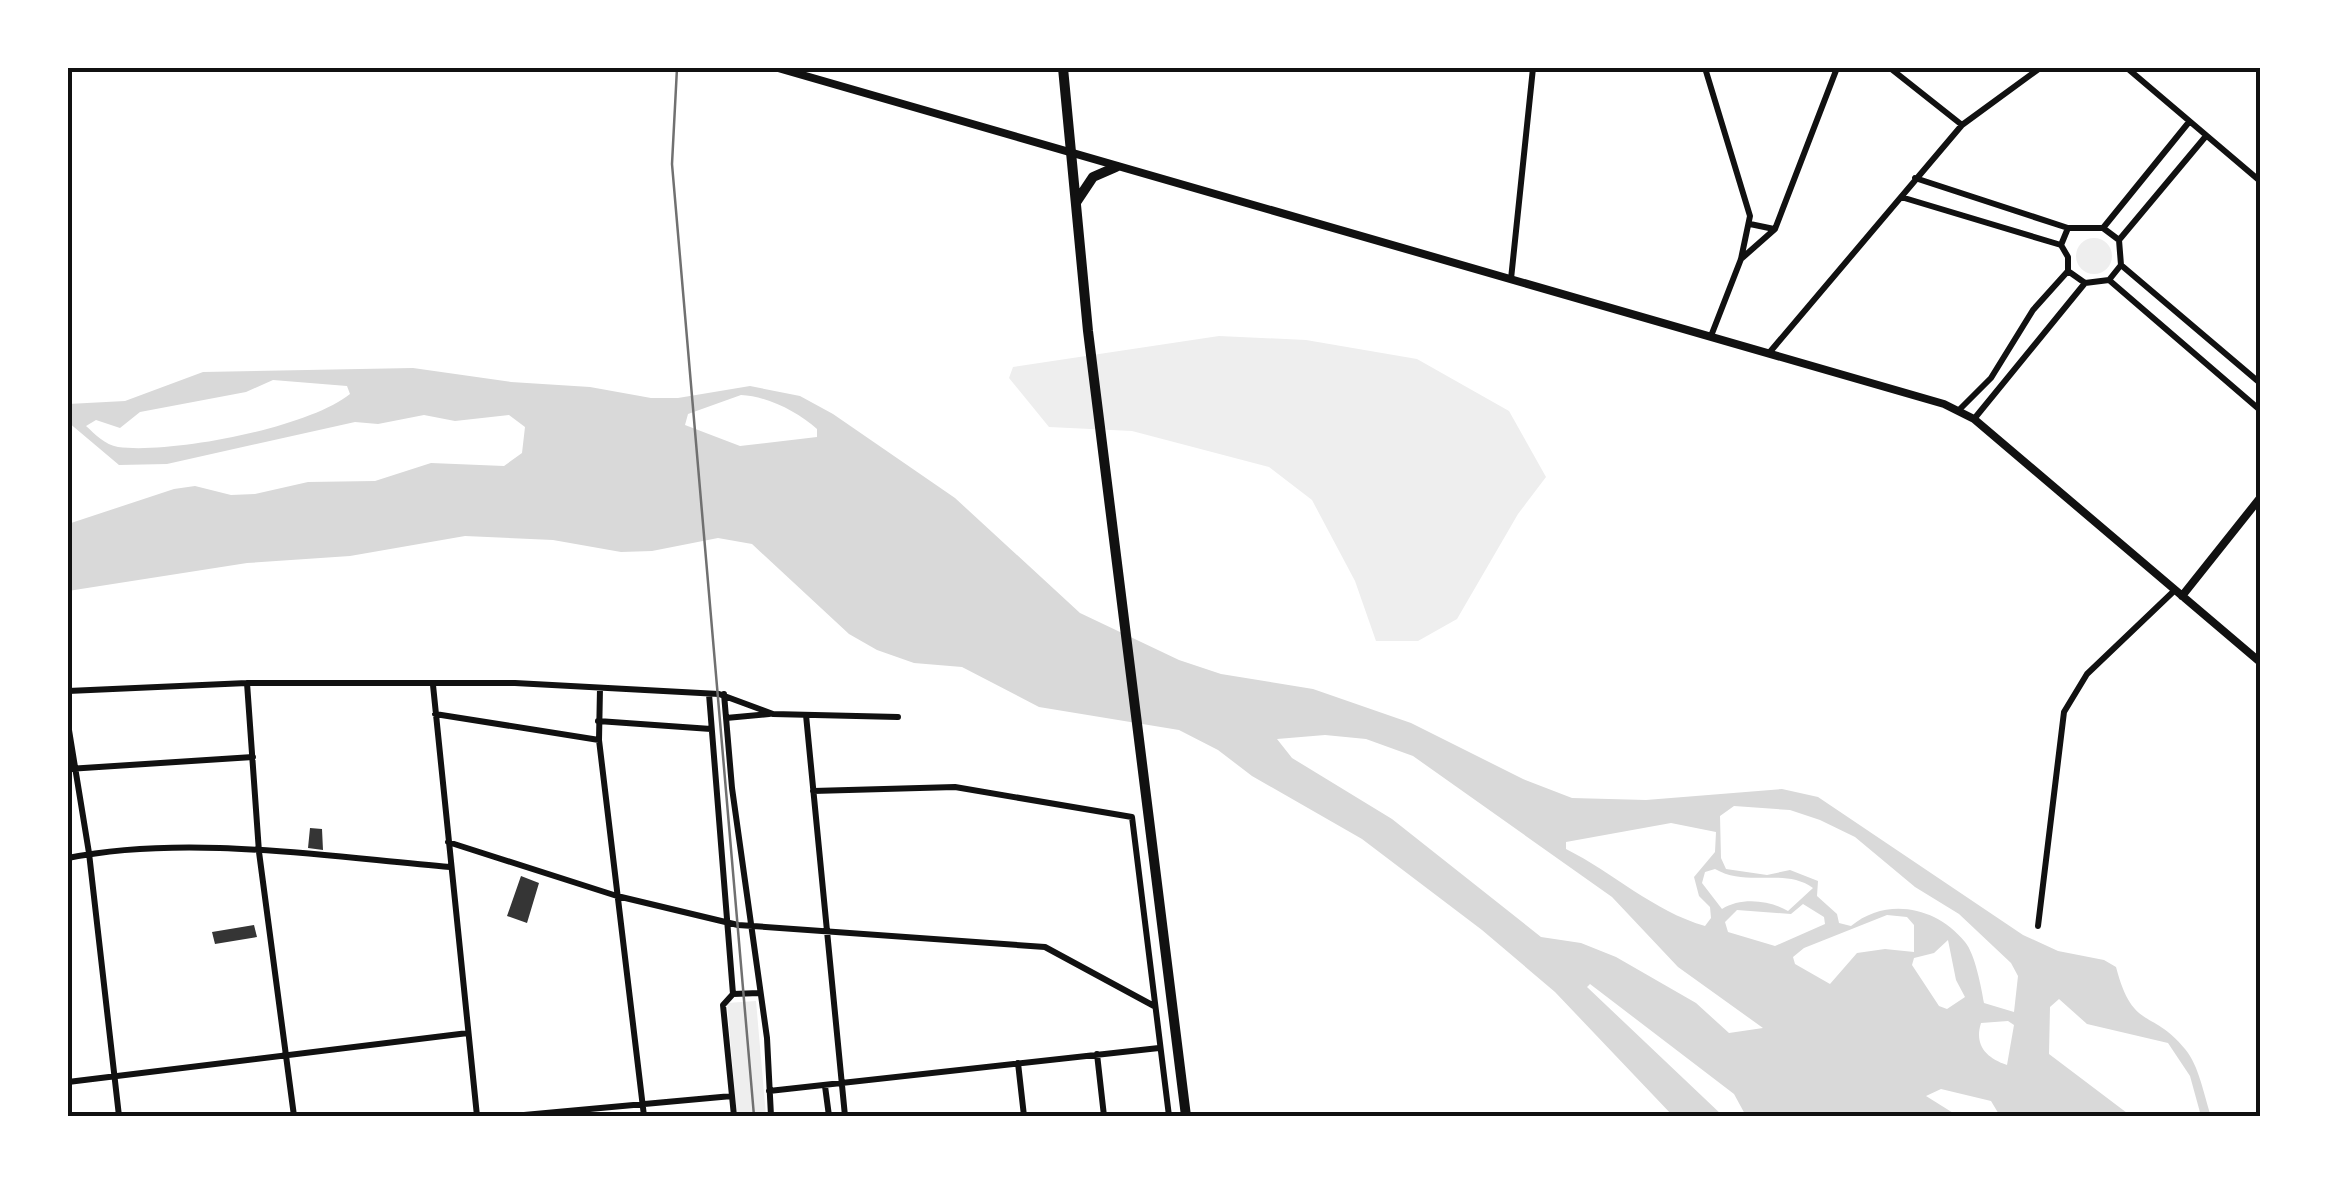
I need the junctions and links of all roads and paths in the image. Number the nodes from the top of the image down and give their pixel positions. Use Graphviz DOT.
graph roads {
  1 [pos="778,68"];
  2 [pos="1063,68"];
  3 [pos="1533,68"];
  4 [pos="1705,68"];
  5 [pos="1837,68"];
  6 [pos="1890,68"];
  7 [pos="2040,68"];
  8 [pos="2126,68"];
  9 [pos="2189,122"];
  10 [pos="1962,124"];
  11 [pos="2206,136"];
  12 [pos="1073,154"];
  13 [pos="1116,167"];
  14 [pos="1915,178"];
  15 [pos="2260,182"];
  16 [pos="1900,196"];
  17 [pos="1077,202"];
  18 [pos="1750,224"];
  19 [pos="2068,228"];
  20 [pos="2103,228"];
  21 [pos="1775,229"];
  22 [pos="2119,240"];
  23 [pos="2062,245"];
  24 [pos="1740,259"];
  25 [pos="2121,265"];
  26 [pos="2068,271"];
  27 [pos="1511,279"];
  28 [pos="2109,280"];
  29 [pos="2084,283"];
  30 [pos="1711,336"];
  31 [pos="1769,353"];
  32 [pos="2260,383"];
  33 [pos="1958,410"];
  34 [pos="2260,410"];
  35 [pos="1974,419"];
  36 [pos="2260,498"];
  37 [pos="2179,593"];
  38 [pos="2260,662"];
  39 [pos="248,682"];
  40 [pos="434,686"];
  41 [pos="600,688"];
  42 [pos="68,691"];
  43 [pos="709,694"];
  44 [pos="724,694"];
  45 [pos="435,714"];
  46 [pos="773,714"];
  47 [pos="806,715"];
  48 [pos="726,718"];
  49 [pos="898,718"];
  50 [pos="598,721"];
  51 [pos="68,724"];
  52 [pos="710,729"];
  53 [pos="599,740"];
  54 [pos="252,758"];
  55 [pos="71,768"];
  56 [pos="813,791"];
  57 [pos="448,842"];
  58 [pos="260,852"];
  59 [pos="89,854"];
  60 [pos="68,858"];
  61 [pos="450,867"];
  62 [pos="616,896"];
  63 [pos="728,923"];
  64 [pos="750,926"];
  65 [pos="2038,926"];
  66 [pos="825,931"];
  67 [pos="759,992"];
  68 [pos="733,994"];
  69 [pos="1154,1006"];
  70 [pos="468,1033"];
  71 [pos="1159,1048"];
  72 [pos="1097,1054"];
  73 [pos="286,1058"];
  74 [pos="1018,1063"];
  75 [pos="114,1077"];
  76 [pos="68,1082"];
  77 [pos="842,1083"];
  78 [pos="825,1086"];
  79 [pos="769,1091"];
  80 [pos="732,1096"];
  81 [pos="642,1102"];
  82 [pos="119,1116"];
  83 [pos="294,1116"];
  84 [pos="477,1116"];
  85 [pos="513,1116"];
  86 [pos="644,1116"];
  87 [pos="734,1116"];
  88 [pos="771,1116"];
  89 [pos="828,1116"];
  90 [pos="845,1116"];
  91 [pos="1024,1116"];
  92 [pos="1104,1116"];
  93 [pos="1168,1116"];
  94 [pos="1186,1116"];
  1 -- 12 [label="street"];
  2 -- 12 [label="main road"];
  3 -- 27 [label="street"];
  4 -- 18 [label="street"];
  5 -- 21 [label="street"];
  6 -- 10 [label="street"];
  7 -- 10 [label="street"];
  8 -- 9 [label="street"];
  9 -- 11 [label="street"];
  9 -- 20 [label="street"];
  10 -- 14 [label="street"];
  11 -- 15 [label="street"];
  11 -- 22 [label="street"];
  12 -- 13 [label="street"];
  12 -- 17 [label="main road"];
  13 -- 17 [label="main road"];
  13 -- 27 [label="street"];
  14 -- 16 [label="street"];
  14 -- 19 [label="street"];
  16 -- 23 [label="street"];
  16 -- 31 [label="street"];
  17 -- 94 [label="main road"];
  18 -- 21 [label="street"];
  18 -- 24 [label="street"];
  19 -- 20 [label="street"];
  19 -- 23 [label="street"];
  20 -- 22 [label="street"];
  21 -- 24 [label="street"];
  22 -- 25 [label="street"];
  23 -- 26 [label="street"];
  24 -- 30 [label="street"];
  25 -- 28 [label="street"];
  25 -- 32 [label="street"];
  26 -- 29 [label="street"];
  26 -- 33 [label="street"];
  27 -- 30 [label="street"];
  28 -- 29 [label="street"];
  28 -- 34 [label="street"];
  29 -- 35 [label="street"];
  30 -- 31 [label="street"];
  31 -- 33 [label="street"];
  33 -- 35 [label="street"];
  35 -- 37 [label="street"];
  36 -- 37 [label="street"];
  37 -- 38 [label="street"];
  37 -- 65 [label="street"];
  39 -- 40 [label="street"];
  39 -- 42 [label="street"];
  39 -- 54 [label="street"];
  40 -- 41 [label="street"];
  40 -- 45 [label="street"];
  41 -- 43 [label="street"];
  41 -- 50 [label="street"];
  43 -- 44 [label="street"];
  43 -- 52 [label="street"];
  44 -- 46 [label="street"];
  44 -- 48 [label="street"];
  45 -- 53 [label="street"];
  45 -- 57 [label="street"];
  46 -- 47 [label="street"];
  46 -- 48 [label="street"];
  47 -- 49 [label="street"];
  47 -- 56 [label="street"];
  48 -- 64 [label="street"];
  50 -- 52 [label="street"];
  50 -- 53 [label="street"];
  51 -- 55 [label="street"];
  52 -- 63 [label="street"];
  53 -- 62 [label="street"];
  54 -- 55 [label="street"];
  54 -- 58 [label="street"];
  55 -- 59 [label="street"];
  56 -- 66 [label="street"];
  56 -- 69 [label="street"];
  57 -- 61 [label="street"];
  57 -- 62 [label="street"];
  58 -- 59 [label="street"];
  58 -- 61 [label="street"];
  58 -- 73 [label="street"];
  59 -- 60 [label="street"];
  59 -- 75 [label="street"];
  61 -- 70 [label="street"];
  62 -- 63 [label="street"];
  62 -- 81 [label="street"];
  63 -- 64 [label="street"];
  63 -- 68 [label="street"];
  64 -- 66 [label="street"];
  64 -- 67 [label="street"];
  66 -- 69 [label="street"];
  66 -- 77 [label="street"];
  67 -- 68 [label="street"];
  67 -- 79 [label="street"];
  68 -- 80 [label="street"];
  69 -- 71 [label="street"];
  70 -- 73 [label="street"];
  70 -- 84 [label="street"];
  71 -- 72 [label="street"];
  71 -- 93 [label="street"];
  72 -- 74 [label="street"];
  72 -- 92 [label="street"];
  73 -- 75 [label="street"];
  73 -- 83 [label="street"];
  74 -- 77 [label="street"];
  74 -- 91 [label="street"];
  75 -- 76 [label="street"];
  75 -- 82 [label="street"];
  77 -- 78 [label="street"];
  77 -- 90 [label="street"];
  78 -- 79 [label="street"];
  78 -- 89 [label="street"];
  79 -- 88 [label="street"];
  80 -- 81 [label="street"];
  80 -- 87 [label="street"];
  81 -- 85 [label="street"];
  81 -- 86 [label="street"];
}
